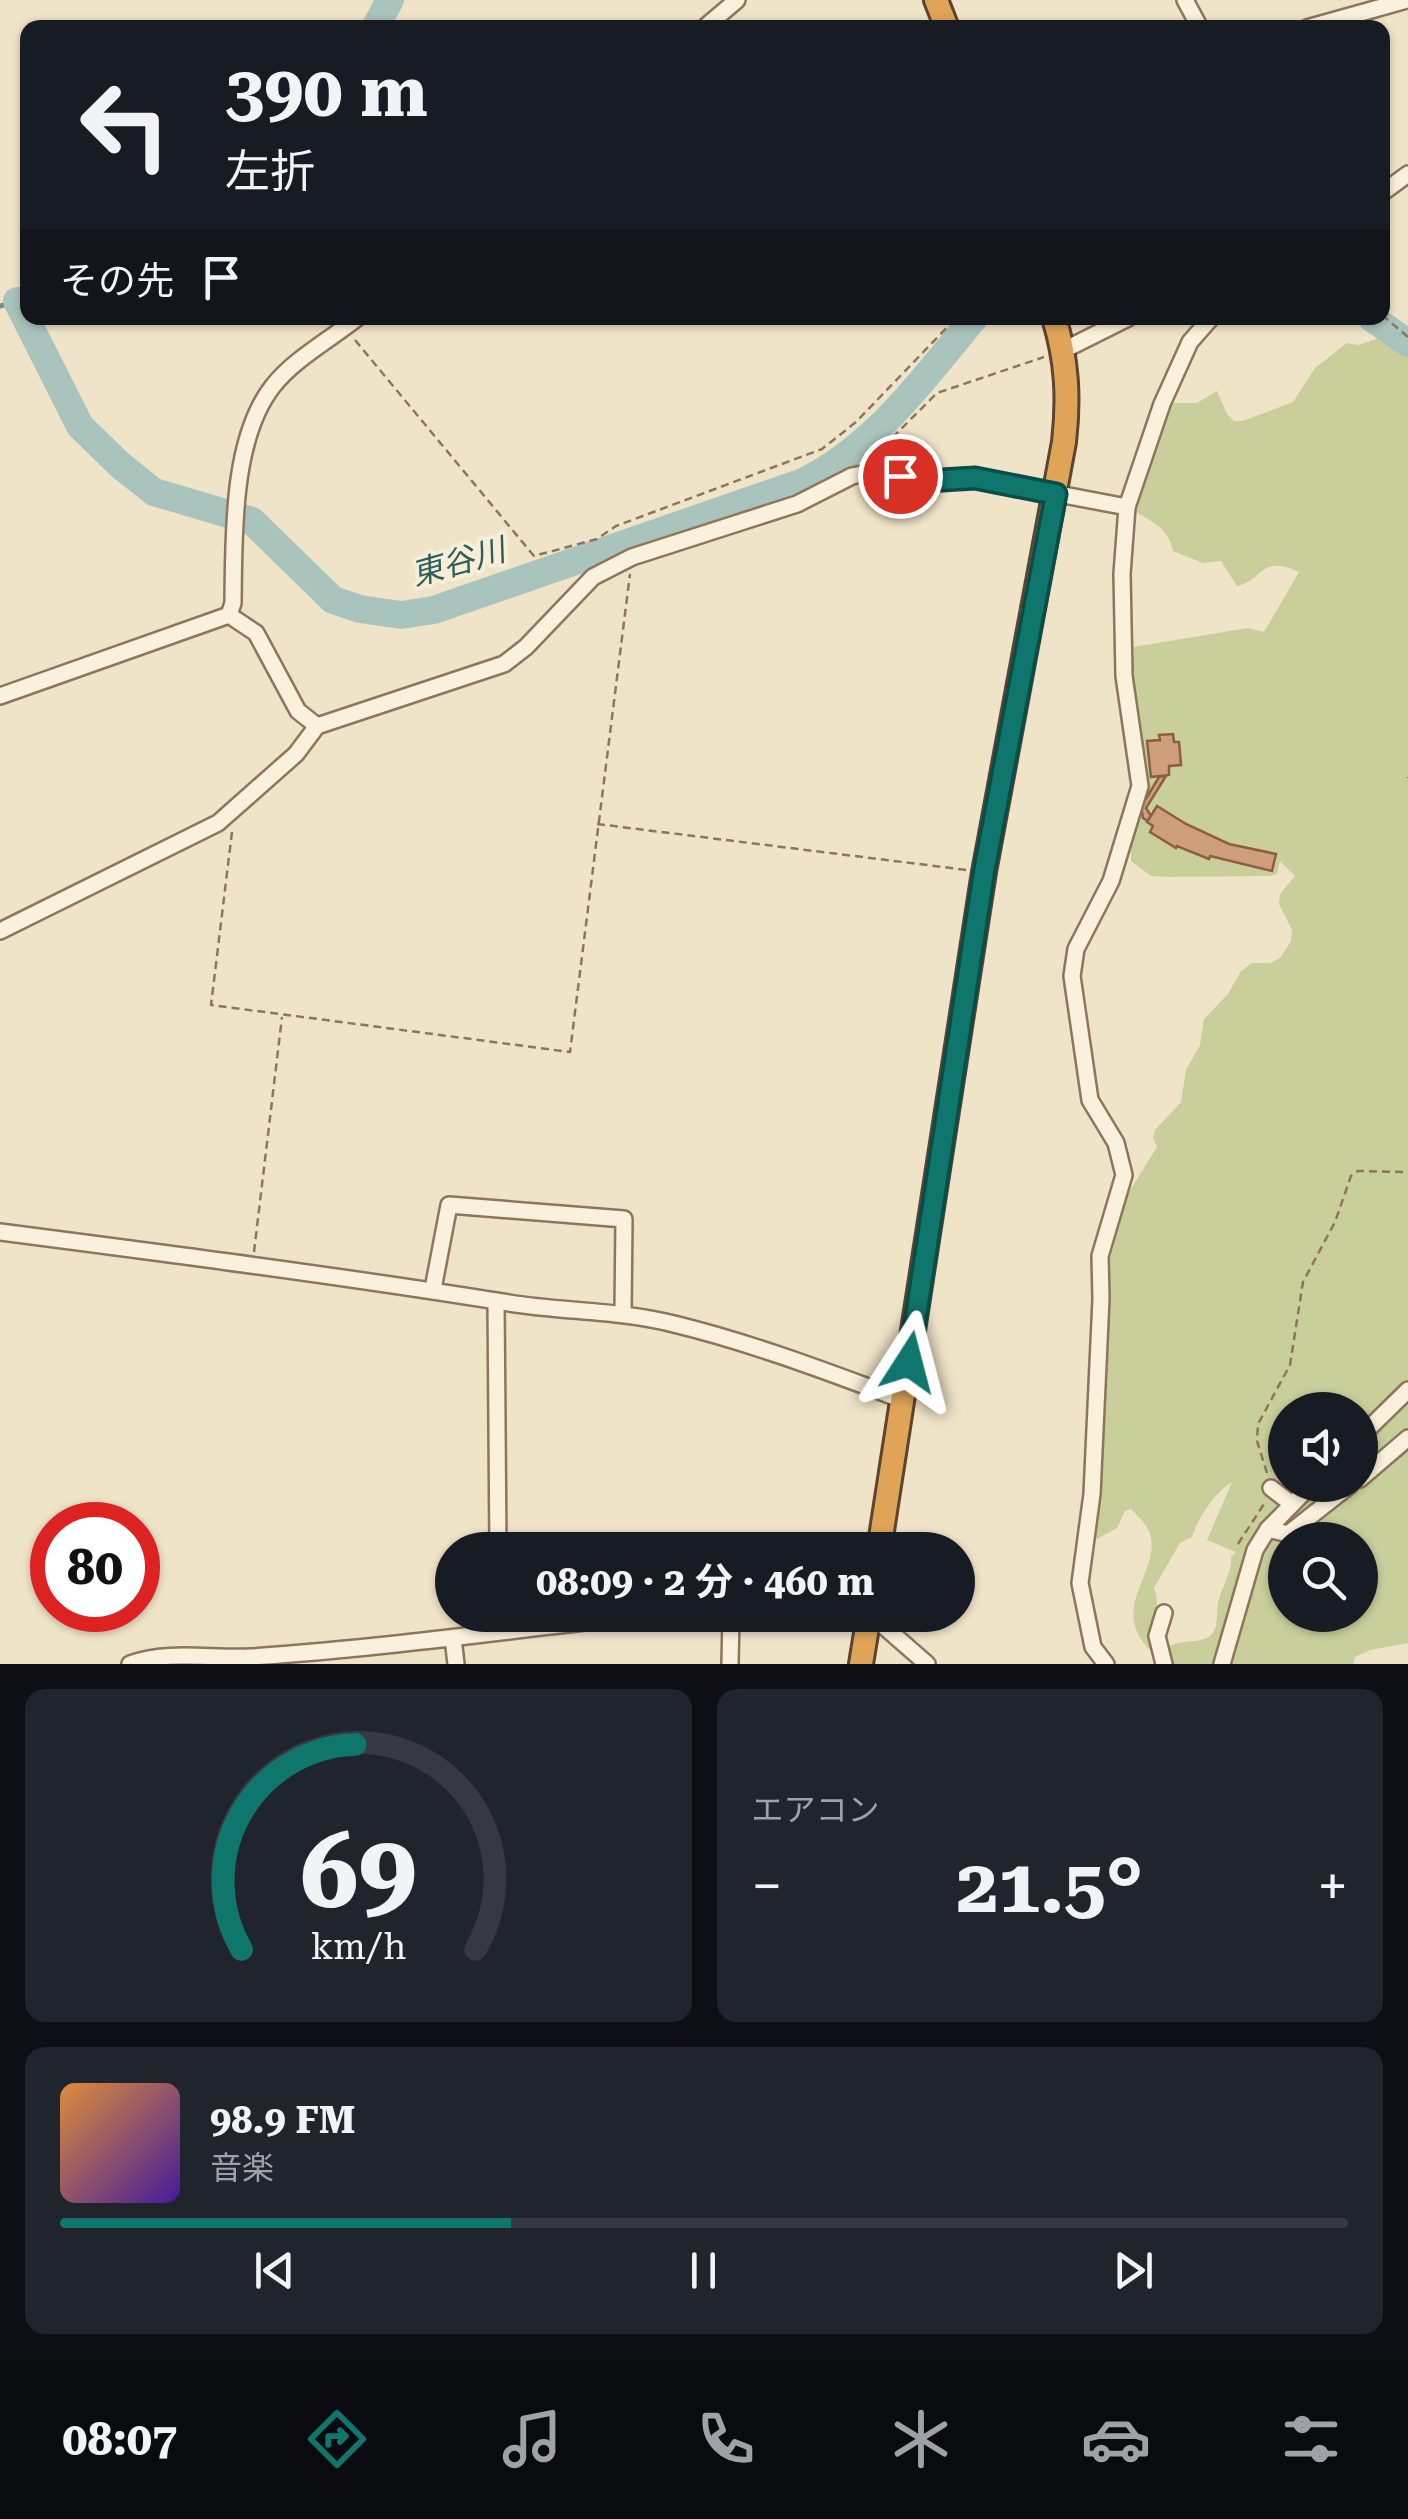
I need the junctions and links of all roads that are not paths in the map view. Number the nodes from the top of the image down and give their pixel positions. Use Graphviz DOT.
graph roads {
  1 [pos="737,0"];
  2 [pos="1407,0"];
  3 [pos="713,20"];
  4 [pos="1336,20"];
  5 [pos="348,325"];
  6 [pos="1056,325"];
  7 [pos="1114,325"];
  8 [pos="1206,325"];
  9 [pos="1064,350"];
  10 [pos="1056,494"];
  11 [pos="1127,507"];
  12 [pos="230,614"];
  13 [pos="0,696"];
  14 [pos="317,726"];
  15 [pos="0,931"];
  16 [pos="0,1232"];
  17 [pos="433,1290"];
  18 [pos="496,1301"];
  19 [pos="622,1314"];
  20 [pos="1408,1390"];
  21 [pos="903,1400"];
  22 [pos="1378,1419"];
  23 [pos="1408,1438"];
  24 [pos="1378,1464"];
  25 [pos="1289,1502"];
  26 [pos="1328,1502"];
  27 [pos="1292,1504"];
  28 [pos="1275,1522"];
  29 [pos="1303,1522"];
  30 [pos="1268,1529"];
  31 [pos="498,1532"];
  32 [pos="883,1532"];
  33 [pos="1164,1613"];
  34 [pos="498,1632"];
  35 [pos="731,1632"];
  36 [pos="866,1632"];
  37 [pos="888,1632"];
  38 [pos="453,1638"];
  39 [pos="130,1664"];
  40 [pos="456,1664"];
  41 [pos="730,1664"];
  42 [pos="861,1664"];
  43 [pos="927,1664"];
  44 [pos="1106,1664"];
  45 [pos="1164,1664"];
  46 [pos="1222,1664"];
  1 -- 3 [label="street"];
  2 -- 4 [label="street"];
  5 -- 12 [label="street"];
  6 -- 9 [label="highway"];
  7 -- 9 [label="street"];
  8 -- 11 [label="street"];
  9 -- 10 [label="highway"];
  10 -- 11 [label="street"];
  10 -- 14 [label="street"];
  10 -- 21 [label="highway"];
  11 -- 44 [label="street"];
  12 -- 13 [label="street"];
  12 -- 14 [label="street"];
  14 -- 15 [label="street"];
  16 -- 17 [label="street"];
  17 -- 18 [label="street"];
  17 -- 19 [label="street"];
  18 -- 19 [label="street"];
  18 -- 31 [label="street"];
  19 -- 21 [label="street"];
  20 -- 22 [label="street"];
  21 -- 32 [label="highway"];
  23 -- 24 [label="street"];
  25 -- 27 [label="street"];
  26 -- 29 [label="street"];
  27 -- 28 [label="street"];
  30 -- 46 [label="street"];
  33 -- 45 [label="street"];
  34 -- 38 [label="street"];
  35 -- 41 [label="street"];
  36 -- 42 [label="highway"];
  37 -- 43 [label="street"];
  38 -- 39 [label="street"];
  38 -- 40 [label="street"];
}
